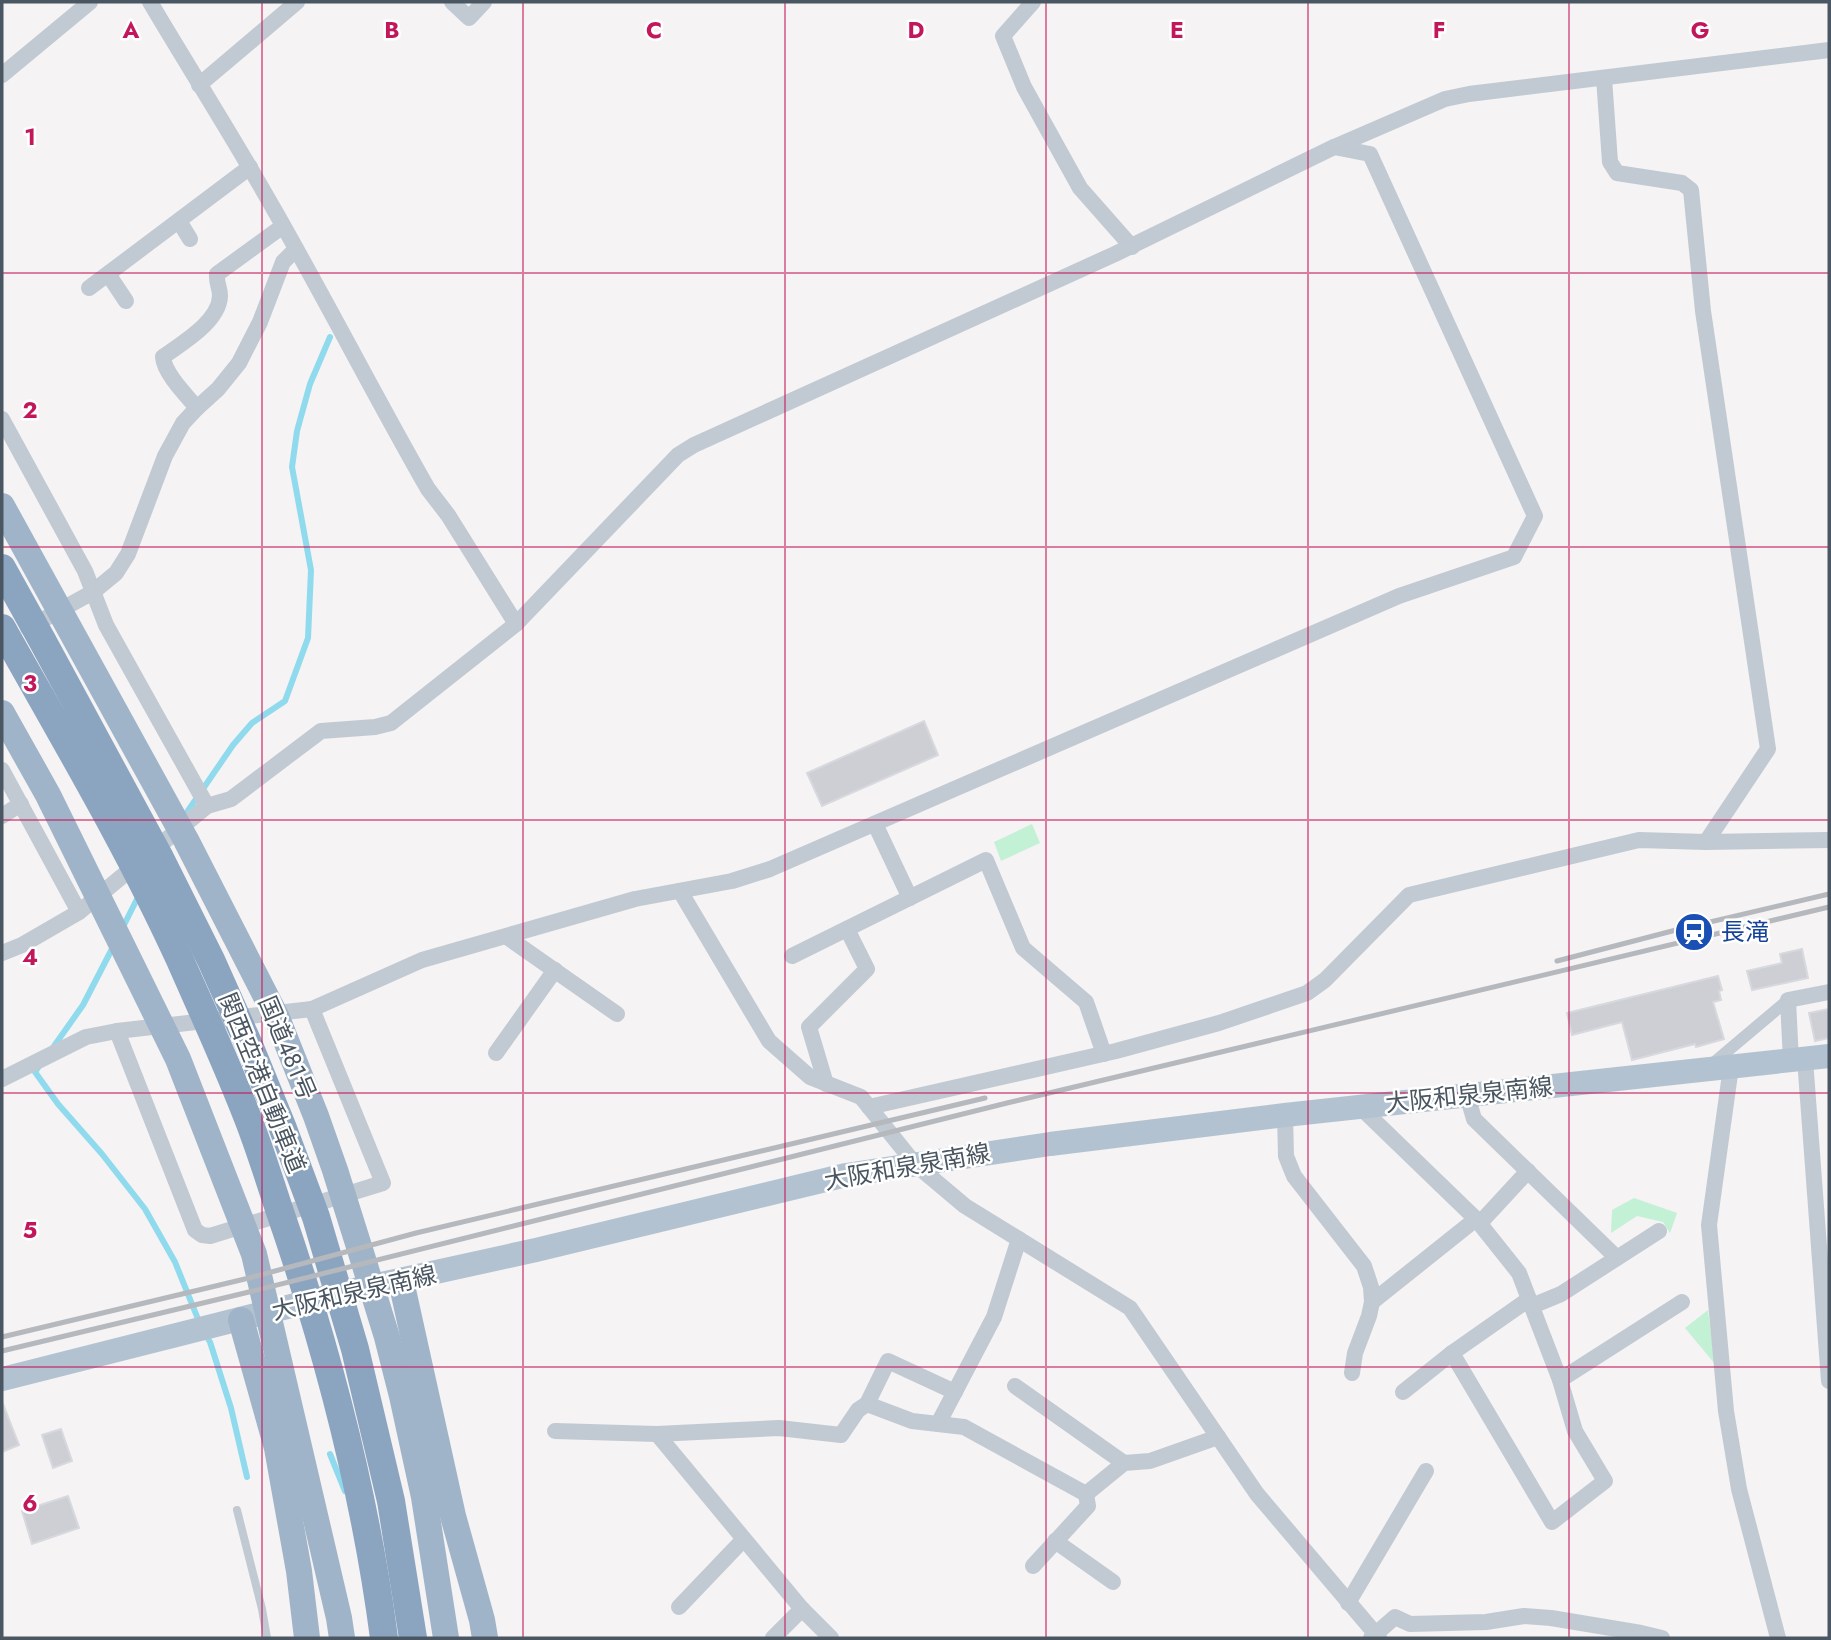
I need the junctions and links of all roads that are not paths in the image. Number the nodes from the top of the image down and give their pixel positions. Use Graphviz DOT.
graph roads {
  1 [pos="90,2"];
  2 [pos="150,2"];
  3 [pos="297,2"];
  4 [pos="452,2"];
  5 [pos="484,2"];
  6 [pos="1033,2"];
  7 [pos="1829,50"];
  8 [pos="2,75"];
  9 [pos="1604,78"];
  10 [pos="199,85"];
  11 [pos="1335,147"];
  12 [pos="250,167"];
  13 [pos="179,221"];
  14 [pos="283,226"];
  15 [pos="190,239"];
  16 [pos="1132,247"];
  17 [pos="296,250"];
  18 [pos="107,274"];
  19 [pos="89,288"];
  20 [pos="126,301"];
  21 [pos="197,408"];
  22 [pos="2,419"];
  23 [pos="2,506"];
  24 [pos="2,568"];
  25 [pos="93,592"];
  26 [pos="516,624"];
  27 [pos="2,628"];
  28 [pos="2,643"];
  29 [pos="2,713"];
  30 [pos="2,770"];
  31 [pos="21,804"];
  32 [pos="207,806"];
  33 [pos="2,816"];
  34 [pos="876,824"];
  35 [pos="1829,840"];
  36 [pos="1706,842"];
  37 [pos="680,891"];
  38 [pos="910,898"];
  39 [pos="79,912"];
  40 [pos="847,929"];
  41 [pos="507,937"];
  42 [pos="2,953"];
  43 [pos="792,956"];
  44 [pos="555,970"];
  45 [pos="1829,992"];
  46 [pos="1788,1000"];
  47 [pos="312,1009"];
  48 [pos="617,1014"];
  49 [pos="117,1031"];
  50 [pos="496,1053"];
  51 [pos="1104,1054"];
  52 [pos="1829,1056"];
  53 [pos="1798,1060"];
  54 [pos="1731,1067"];
  55 [pos="1706,1069"];
  56 [pos="2,1079"];
  57 [pos="826,1084"];
  58 [pos="1467,1095"];
  59 [pos="1359,1106"];
  60 [pos="869,1107"];
  61 [pos="1285,1115"];
  62 [pos="915,1164"];
  63 [pos="1528,1171"];
  64 [pos="1822,1194"];
  65 [pos="1478,1221"];
  66 [pos="1659,1231"];
  67 [pos="1019,1239"];
  68 [pos="1617,1258"];
  69 [pos="401,1281"];
  70 [pos="1372,1302"];
  71 [pos="1682,1302"];
  72 [pos="1531,1303"];
  73 [pos="241,1320"];
  74 [pos="1827,1334"];
  75 [pos="1452,1353"];
  76 [pos="1352,1373"];
  77 [pos="2,1379"];
  78 [pos="1560,1380"];
  79 [pos="1829,1381"];
  80 [pos="1015,1386"];
  81 [pos="956,1392"];
  82 [pos="1403,1392"];
  83 [pos="867,1404"];
  84 [pos="938,1424"];
  85 [pos="555,1431"];
  86 [pos="656,1434"];
  87 [pos="1218,1437"];
  88 [pos="1124,1463"];
  89 [pos="1426,1471"];
  90 [pos="1086,1494"];
  91 [pos="237,1510"];
  92 [pos="743,1539"];
  93 [pos="1055,1541"];
  94 [pos="1033,1566"];
  95 [pos="1113,1582"];
  96 [pos="1349,1603"];
  97 [pos="679,1607"];
  98 [pos="802,1609"];
  99 [pos="1375,1637"];
  100 [pos="267,1638"];
  101 [pos="307,1638"];
  102 [pos="342,1638"];
  103 [pos="383,1638"];
  104 [pos="413,1638"];
  105 [pos="446,1638"];
  106 [pos="485,1638"];
  107 [pos="773,1638"];
  108 [pos="831,1638"];
  109 [pos="1662,1638"];
  110 [pos="1778,1638"];
  1 -- 8 [label="street"];
  2 -- 10 [label="street"];
  3 -- 10 [label="street"];
  4 -- 5 [label="street"];
  6 -- 16 [label="street"];
  7 -- 9 [label="street"];
  9 -- 11 [label="street"];
  9 -- 36 [label="street"];
  10 -- 12 [label="street"];
  11 -- 16 [label="street"];
  11 -- 34 [label="street"];
  12 -- 13 [label="street"];
  12 -- 14 [label="street"];
  13 -- 15 [label="street"];
  13 -- 18 [label="street"];
  14 -- 17 [label="street"];
  14 -- 21 [label="street"];
  16 -- 26 [label="street"];
  17 -- 21 [label="street"];
  17 -- 26 [label="street"];
  18 -- 19 [label="street"];
  18 -- 20 [label="street"];
  21 -- 25 [label="street"];
  22 -- 25 [label="street"];
  23 -- 105 [label="highway, 国道481号"];
  24 -- 104 [label="highway, 関西空港自動車道"];
  25 -- 28 [label="street"];
  25 -- 32 [label="street"];
  26 -- 32 [label="street"];
  27 -- 103 [label="highway, 関西空港自動車道"];
  29 -- 102 [label="highway"];
  30 -- 31 [label="street"];
  31 -- 33 [label="street"];
  31 -- 39 [label="street"];
  32 -- 39 [label="street"];
  34 -- 37 [label="street"];
  34 -- 38 [label="street"];
  35 -- 36 [label="street"];
  36 -- 51 [label="street"];
  37 -- 41 [label="street"];
  37 -- 57 [label="street"];
  38 -- 40 [label="street"];
  38 -- 51 [label="street"];
  39 -- 42 [label="street"];
  40 -- 43 [label="street"];
  40 -- 57 [label="street"];
  41 -- 44 [label="street"];
  41 -- 47 [label="street"];
  44 -- 48 [label="street"];
  44 -- 50 [label="street"];
  45 -- 46 [label="street"];
  46 -- 53 [label="street"];
  46 -- 55 [label="street"];
  47 -- 49 [label="street"];
  47 -- 49 [label="street"];
  49 -- 56 [label="street"];
  51 -- 60 [label="street"];
  52 -- 53 [label="main road, 大阪和泉泉南線"];
  53 -- 54 [label="main road, 大阪和泉泉南線"];
  53 -- 64 [label="street"];
  54 -- 55 [label="main road, 大阪和泉泉南線"];
  54 -- 110 [label="street"];
  55 -- 58 [label="main road, 大阪和泉泉南線"];
  57 -- 60 [label="street"];
  58 -- 59 [label="main road, 大阪和泉泉南線"];
  58 -- 63 [label="street"];
  59 -- 61 [label="main road, 大阪和泉泉南線"];
  59 -- 65 [label="street"];
  60 -- 62 [label="street"];
  61 -- 62 [label="main road, 大阪和泉泉南線"];
  61 -- 70 [label="street"];
  62 -- 67 [label="street"];
  62 -- 69 [label="main road, 大阪和泉泉南線"];
  63 -- 65 [label="street"];
  63 -- 68 [label="street"];
  64 -- 74 [label="street"];
  65 -- 70 [label="street"];
  65 -- 72 [label="street"];
  66 -- 68 [label="street"];
  67 -- 81 [label="street"];
  67 -- 87 [label="street"];
  68 -- 72 [label="street"];
  69 -- 73 [label="main road, 大阪和泉泉南線"];
  69 -- 106 [label="highway"];
  70 -- 76 [label="street"];
  71 -- 78 [label="street"];
  72 -- 75 [label="street"];
  72 -- 78 [label="street"];
  73 -- 77 [label="main road, 大阪和泉泉南線"];
  73 -- 101 [label="highway"];
  74 -- 79 [label="street"];
  75 -- 78 [label="street"];
  75 -- 82 [label="street"];
  80 -- 88 [label="street"];
  81 -- 83 [label="street"];
  81 -- 84 [label="street"];
  83 -- 84 [label="street"];
  83 -- 86 [label="street"];
  84 -- 90 [label="street"];
  85 -- 86 [label="street"];
  86 -- 92 [label="street"];
  87 -- 88 [label="street"];
  87 -- 96 [label="street"];
  88 -- 90 [label="street"];
  89 -- 96 [label="street"];
  90 -- 93 [label="street"];
  91 -- 100 [label="lane"];
  92 -- 97 [label="street"];
  92 -- 98 [label="street"];
  93 -- 94 [label="street"];
  93 -- 95 [label="street"];
  96 -- 99 [label="street"];
  98 -- 107 [label="street"];
  98 -- 108 [label="street"];
  99 -- 109 [label="street"];
}
